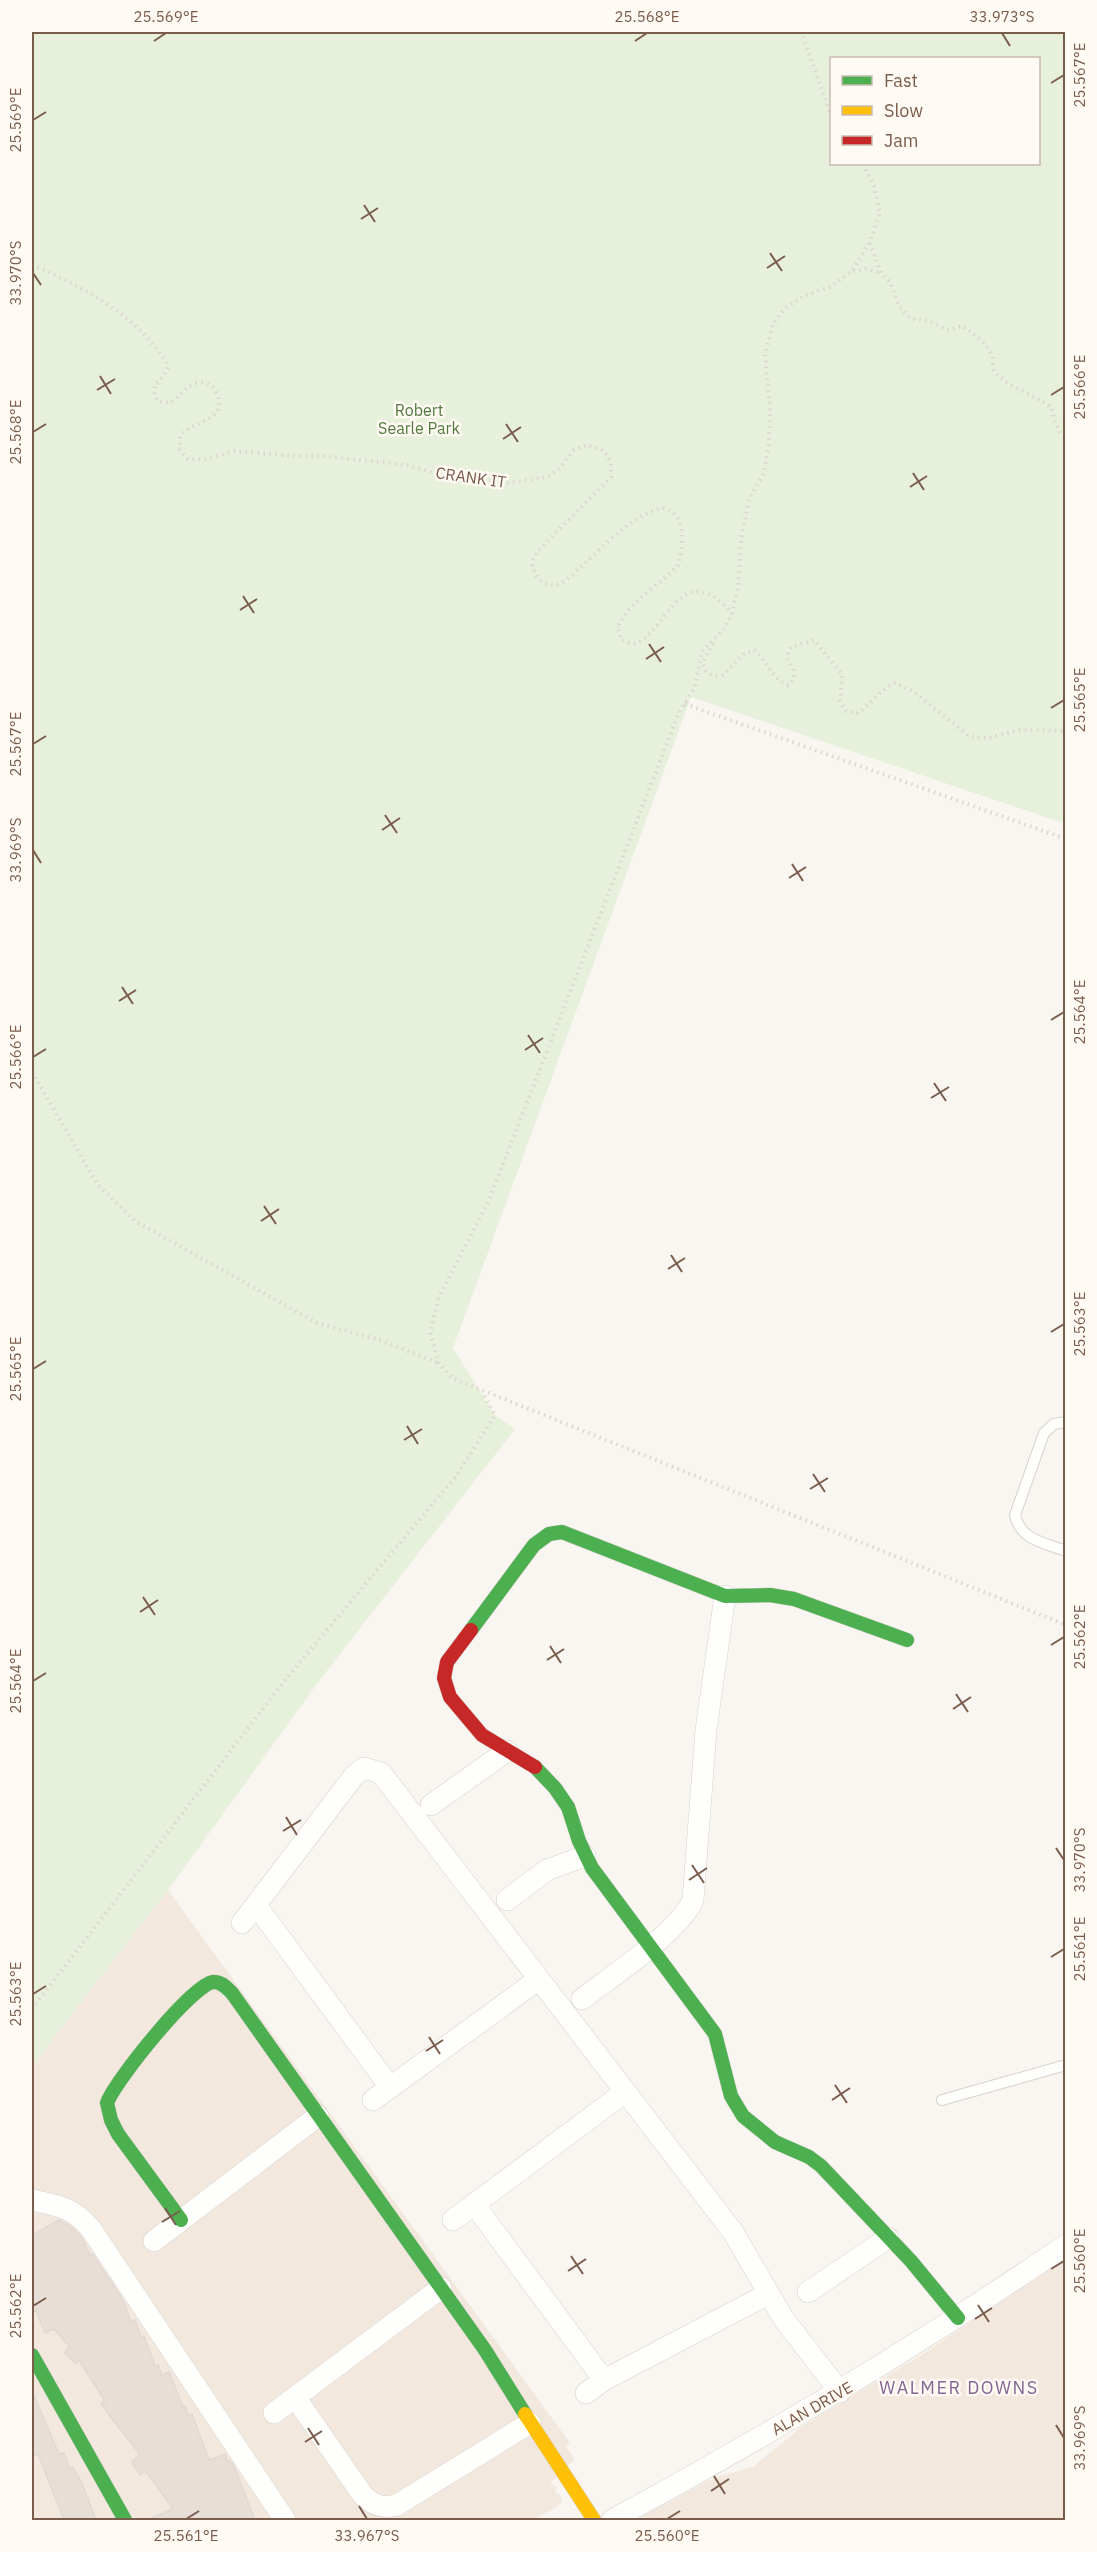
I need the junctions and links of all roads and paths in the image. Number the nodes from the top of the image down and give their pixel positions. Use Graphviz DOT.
graph roads {
  1 [pos="799,32"];
  2 [pos="830,115"];
  3 [pos="864,165"];
  4 [pos="870,242"];
  5 [pos="32,265"];
  6 [pos="852,271"];
  7 [pos="881,273"];
  8 [pos="1065,438"];
  9 [pos="732,613"];
  10 [pos="715,640"];
  11 [pos="685,704"];
  12 [pos="1065,731"];
  13 [pos="1065,839"];
  14 [pos="32,1072"];
  15 [pos="439,1363"];
  16 [pos="481,1391"];
  17 [pos="1065,1422"];
  18 [pos="1065,1551"];
  19 [pos="725,1596"];
  20 [pos="1065,1625"];
  21 [pos="907,1640"];
  22 [pos="507,1751"];
  23 [pos="431,1805"];
  24 [pos="585,1856"];
  25 [pos="507,1900"];
  26 [pos="256,1905"];
  27 [pos="242,1923"];
  28 [pos="651,1945"];
  29 [pos="539,1979"];
  30 [pos="582,1999"];
  31 [pos="32,2009"];
  32 [pos="1065,2065"];
  33 [pos="390,2087"];
  34 [pos="625,2092"];
  35 [pos="373,2100"];
  36 [pos="942,2100"];
  37 [pos="318,2116"];
  38 [pos="32,2200"];
  39 [pos="474,2204"];
  40 [pos="181,2220"];
  41 [pos="453,2220"];
  42 [pos="888,2238"];
  43 [pos="154,2241"];
  44 [pos="1065,2245"];
  45 [pos="441,2288"];
  46 [pos="808,2292"];
  47 [pos="768,2294"];
  48 [pos="958,2318"];
  49 [pos="32,2355"];
  50 [pos="604,2380"];
  51 [pos="840,2392"];
  52 [pos="586,2393"];
  53 [pos="295,2397"];
  54 [pos="274,2413"];
  55 [pos="530,2423"];
  56 [pos="125,2520"];
  57 [pos="285,2520"];
  58 [pos="608,2520"];
  1 -- 2 [label="path"];
  3 -- 4 [label="path"];
  4 -- 6 [label="path"];
  4 -- 7 [label="path"];
  5 -- 9 [label="path, CRANK IT"];
  6 -- 7 [label="path"];
  6 -- 9 [label="path"];
  7 -- 8 [label="path"];
  9 -- 10 [label="path"];
  10 -- 11 [label="path"];
  10 -- 12 [label="path"];
  11 -- 13 [label="path"];
  11 -- 15 [label="path"];
  14 -- 15 [label="path"];
  15 -- 16 [label="path"];
  16 -- 20 [label="path"];
  16 -- 31 [label="path"];
  17 -- 18 [label="lane"];
  19 -- 21 [label="street"];
  19 -- 22 [label="street"];
  19 -- 28 [label="street"];
  22 -- 23 [label="street"];
  22 -- 24 [label="street"];
  24 -- 25 [label="street"];
  24 -- 28 [label="street"];
  26 -- 27 [label="street"];
  26 -- 29 [label="street"];
  26 -- 33 [label="street"];
  28 -- 30 [label="street"];
  28 -- 42 [label="street"];
  29 -- 33 [label="street"];
  29 -- 34 [label="street"];
  32 -- 36 [label="lane"];
  33 -- 35 [label="street"];
  34 -- 39 [label="street"];
  34 -- 47 [label="street"];
  37 -- 40 [label="street"];
  37 -- 40 [label="street"];
  37 -- 45 [label="street"];
  38 -- 57 [label="street"];
  39 -- 41 [label="street"];
  39 -- 50 [label="street"];
  40 -- 43 [label="street"];
  42 -- 46 [label="street"];
  42 -- 48 [label="street"];
  44 -- 48 [label="street, ALAN DRIVE"];
  45 -- 53 [label="street"];
  45 -- 55 [label="street"];
  47 -- 50 [label="street"];
  47 -- 51 [label="street"];
  48 -- 51 [label="street, ALAN DRIVE"];
  49 -- 56 [label="street"];
  50 -- 52 [label="street"];
  51 -- 58 [label="street, ALAN DRIVE"];
  53 -- 54 [label="street"];
  53 -- 55 [label="street"];
  55 -- 58 [label="street"];
}
